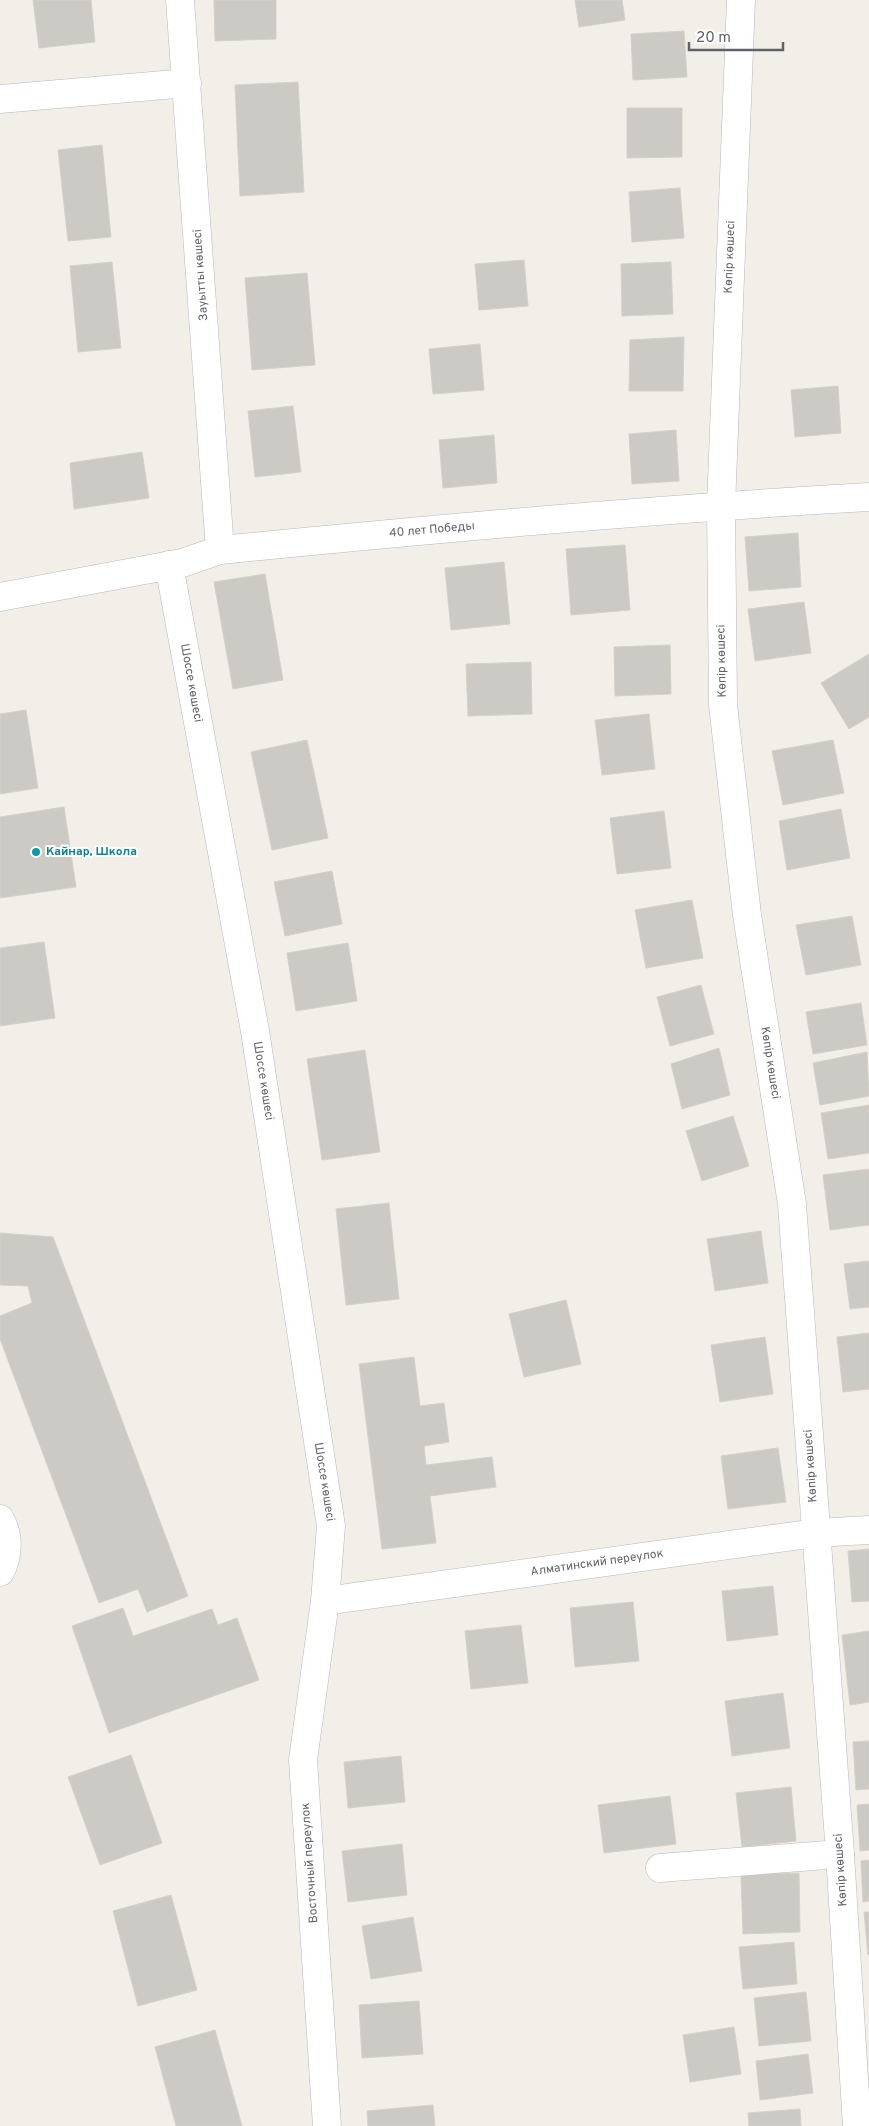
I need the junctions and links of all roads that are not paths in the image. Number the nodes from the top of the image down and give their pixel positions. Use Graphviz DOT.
graph roads {
  1 [pos="180,0"];
  2 [pos="741,0"];
  3 [pos="187,83"];
  4 [pos="0,99"];
  5 [pos="869,497"];
  6 [pos="720,506"];
  7 [pos="220,550"];
  8 [pos="169,565"];
  9 [pos="0,597"];
  10 [pos="0,1519"];
  11 [pos="869,1530"];
  12 [pos="816,1532"];
  13 [pos="0,1572"];
  14 [pos="325,1600"];
  15 [pos="840,1854"];
  16 [pos="660,1868"];
  17 [pos="327,2126"];
  18 [pos="857,2126"];
  1 -- 3 [label="street, Зауытты көшесі"];
  2 -- 6 [label="street, Көпір көшесі"];
  3 -- 4 [label="street"];
  3 -- 7 [label="street, Зауытты көшесі"];
  5 -- 6 [label="street, 40 лет Победы"];
  6 -- 7 [label="street, 40 лет Победы"];
  6 -- 12 [label="street, Көпір көшесі"];
  7 -- 8 [label="street, 40 лет Победы"];
  8 -- 9 [label="street, 40 лет Победы"];
  8 -- 14 [label="street, Шоссе көшесі"];
  10 -- 13 [label="street"];
  11 -- 12 [label="street, Алматинский переулок"];
  12 -- 14 [label="street, Алматинский переулок"];
  12 -- 15 [label="street, Көпір көшесі"];
  14 -- 17 [label="street, Восточный переулок"];
  15 -- 16 [label="street"];
  15 -- 18 [label="street, Көпір көшесі"];
}
